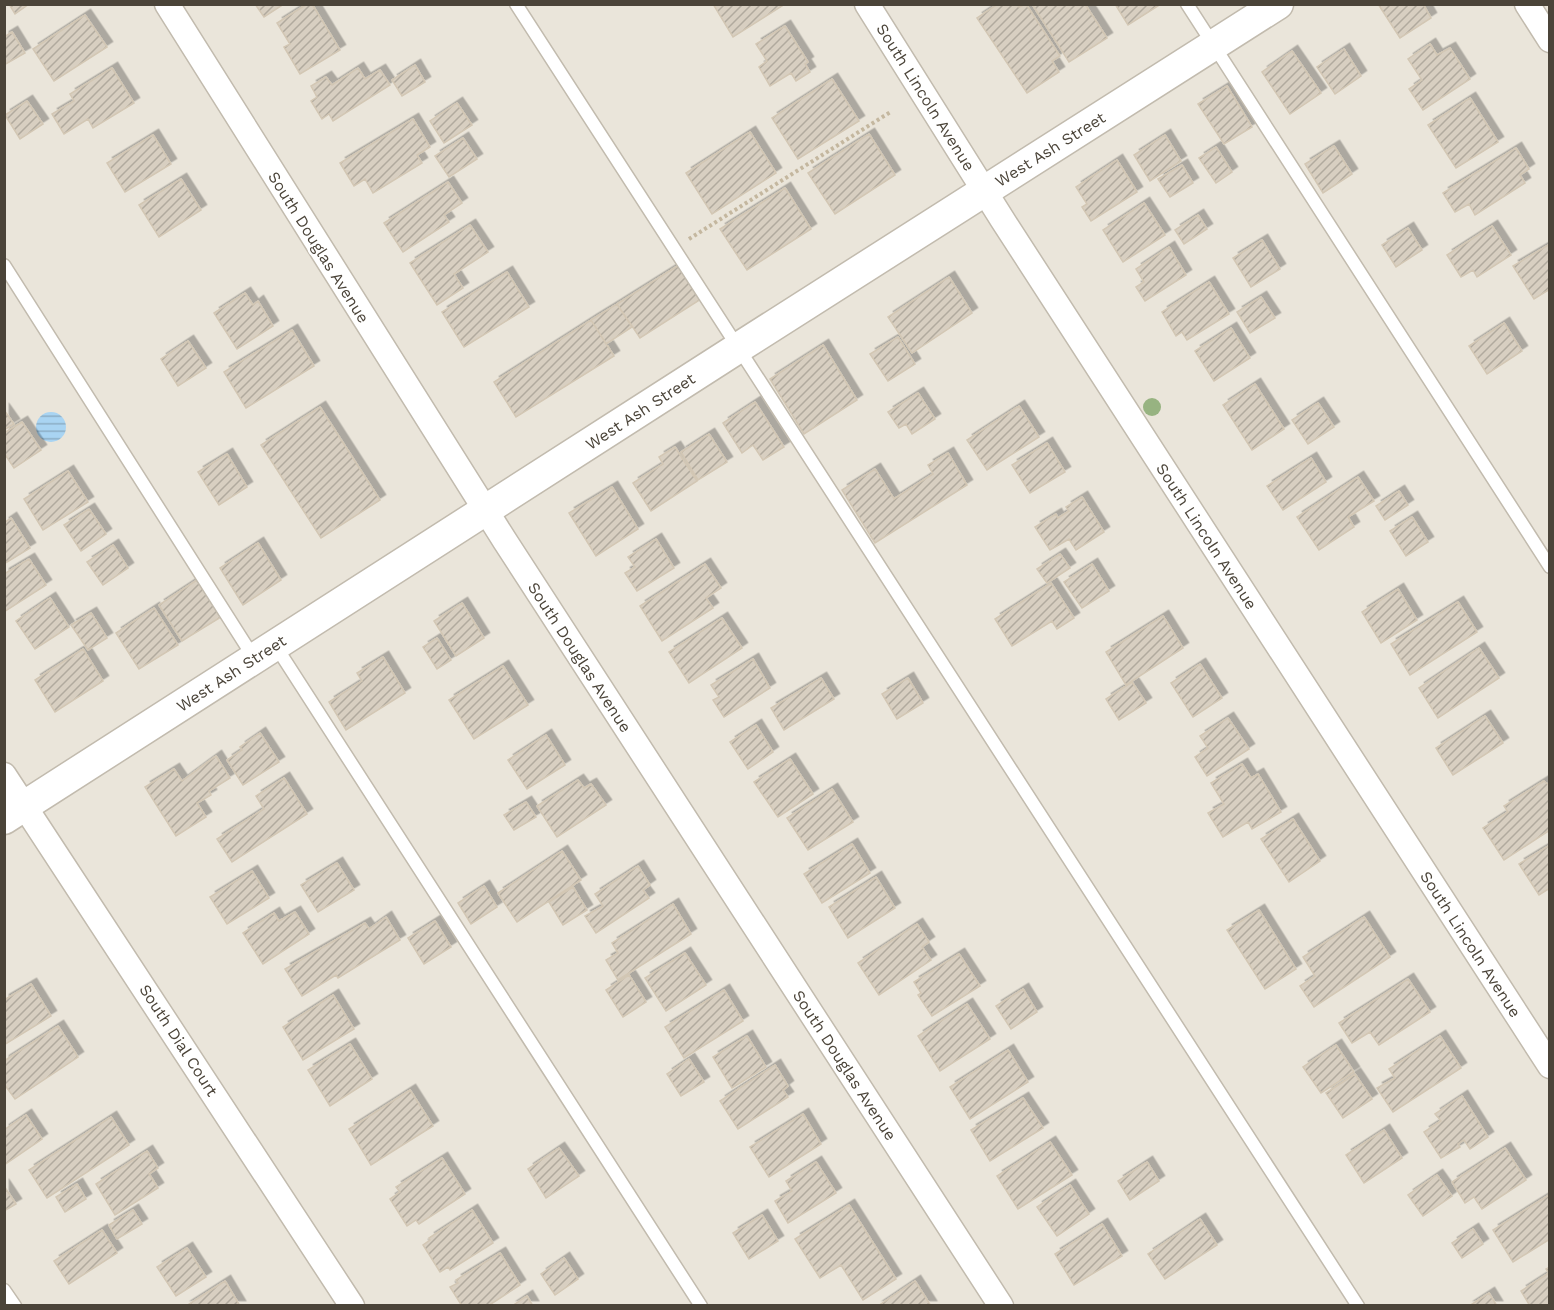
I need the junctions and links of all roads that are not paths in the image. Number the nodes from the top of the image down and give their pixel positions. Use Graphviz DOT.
graph roads {
  1 [pos="167,4"];
  2 [pos="516,4"];
  3 [pos="867,4"];
  4 [pos="1187,4"];
  5 [pos="1278,4"];
  6 [pos="1527,4"];
  7 [pos="1550,40"];
  8 [pos="1213,46"];
  9 [pos="984,191"];
  10 [pos="4,265"];
  11 [pos="738,348"];
  12 [pos="485,511"];
  13 [pos="1550,567"];
  14 [pos="265,652"];
  15 [pos="4,775"];
  16 [pos="15,813"];
  17 [pos="1550,1066"];
  18 [pos="4,1290"];
  19 [pos="15,1305"];
  20 [pos="352,1305"];
  21 [pos="701,1305"];
  22 [pos="1001,1305"];
  23 [pos="1358,1305"];
  1 -- 12 [label="street, South Douglas Avenue"];
  2 -- 11 [label="lane"];
  3 -- 9 [label="street, South Lincoln Avenue"];
  4 -- 8 [label="lane"];
  5 -- 8 [label="street, West Ash Street"];
  6 -- 7 [label="street"];
  8 -- 9 [label="street, West Ash Street"];
  8 -- 13 [label="lane"];
  9 -- 11 [label="street, West Ash Street"];
  9 -- 17 [label="street, South Lincoln Avenue"];
  10 -- 14 [label="lane"];
  11 -- 12 [label="street, West Ash Street"];
  11 -- 23 [label="lane"];
  12 -- 14 [label="street, West Ash Street"];
  12 -- 22 [label="street, South Douglas Avenue"];
  14 -- 16 [label="street, West Ash Street"];
  14 -- 21 [label="lane"];
  15 -- 16 [label="street, South Dial Court"];
  16 -- 20 [label="street, South Dial Court"];
  18 -- 19 [label="lane"];
}
